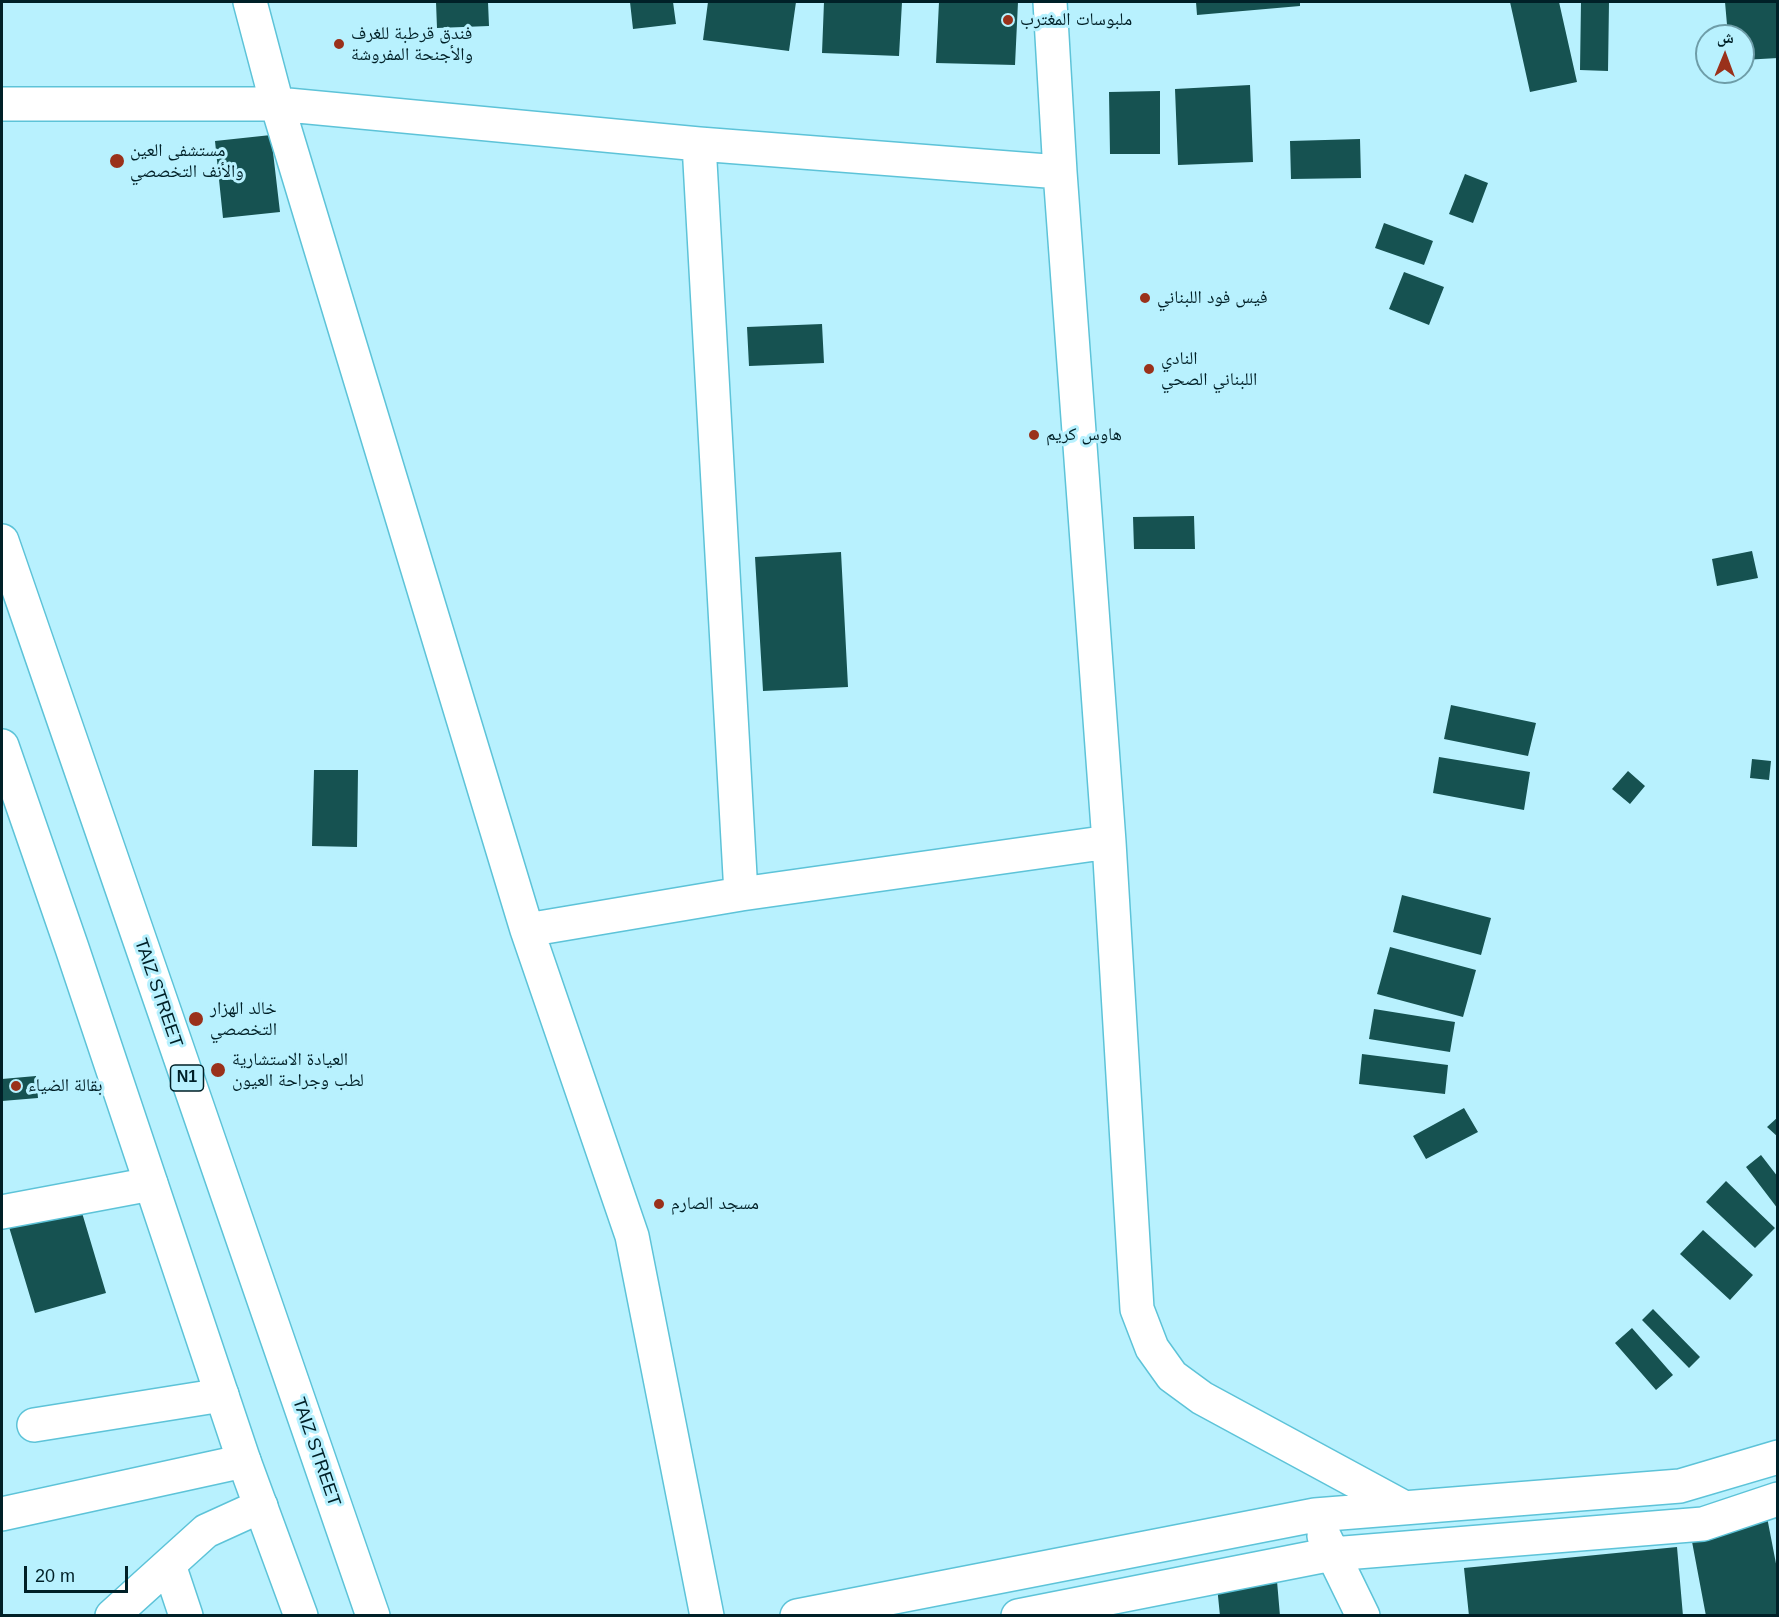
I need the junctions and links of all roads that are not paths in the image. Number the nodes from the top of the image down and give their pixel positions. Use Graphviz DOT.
graph roads {
  1 [pos="250,2"];
  2 [pos="1050,2"];
  3 [pos="2,104"];
  4 [pos="277,104"];
  5 [pos="699,144"];
  6 [pos="1060,172"];
  7 [pos="2,541"];
  8 [pos="2,746"];
  9 [pos="1109,843"];
  10 [pos="741,894"];
  11 [pos="527,930"];
  12 [pos="151,1184"];
  13 [pos="2,1212"];
  14 [pos="222,1395"];
  15 [pos="33,1425"];
  16 [pos="1778,1456"];
  17 [pos="244,1461"];
  18 [pos="1778,1499"];
  19 [pos="261,1506"];
  20 [pos="1404,1508"];
  21 [pos="2,1514"];
  22 [pos="1315,1515"];
  23 [pos="1332,1554"];
  24 [pos="169,1564"];
  25 [pos="112,1616"];
  26 [pos="186,1616"];
  27 [pos="301,1616"];
  28 [pos="373,1616"];
  29 [pos="706,1616"];
  30 [pos="797,1616"];
  31 [pos="1018,1616"];
  32 [pos="1363,1616"];
  1 -- 4 [label="main road"];
  2 -- 6 [label="main road"];
  3 -- 4 [label="main road"];
  4 -- 5 [label="main road"];
  4 -- 11 [label="main road"];
  5 -- 6 [label="main road"];
  5 -- 10 [label="main road"];
  6 -- 9 [label="main road"];
  7 -- 28 [label="main road, TAIZ STREET / N1"];
  8 -- 12 [label="main road"];
  9 -- 10 [label="main road"];
  9 -- 20 [label="main road"];
  10 -- 11 [label="main road"];
  11 -- 29 [label="main road"];
  12 -- 13 [label="main road"];
  12 -- 14 [label="main road"];
  14 -- 15 [label="main road"];
  14 -- 17 [label="main road"];
  16 -- 20 [label="main road"];
  17 -- 19 [label="main road"];
  17 -- 21 [label="main road"];
  18 -- 23 [label="main road"];
  19 -- 24 [label="main road"];
  19 -- 27 [label="main road"];
  20 -- 22 [label="main road"];
  22 -- 23 [label="main road"];
  22 -- 30 [label="main road"];
  23 -- 31 [label="main road"];
  23 -- 32 [label="main road"];
  24 -- 25 [label="main road"];
  24 -- 26 [label="main road"];
}
